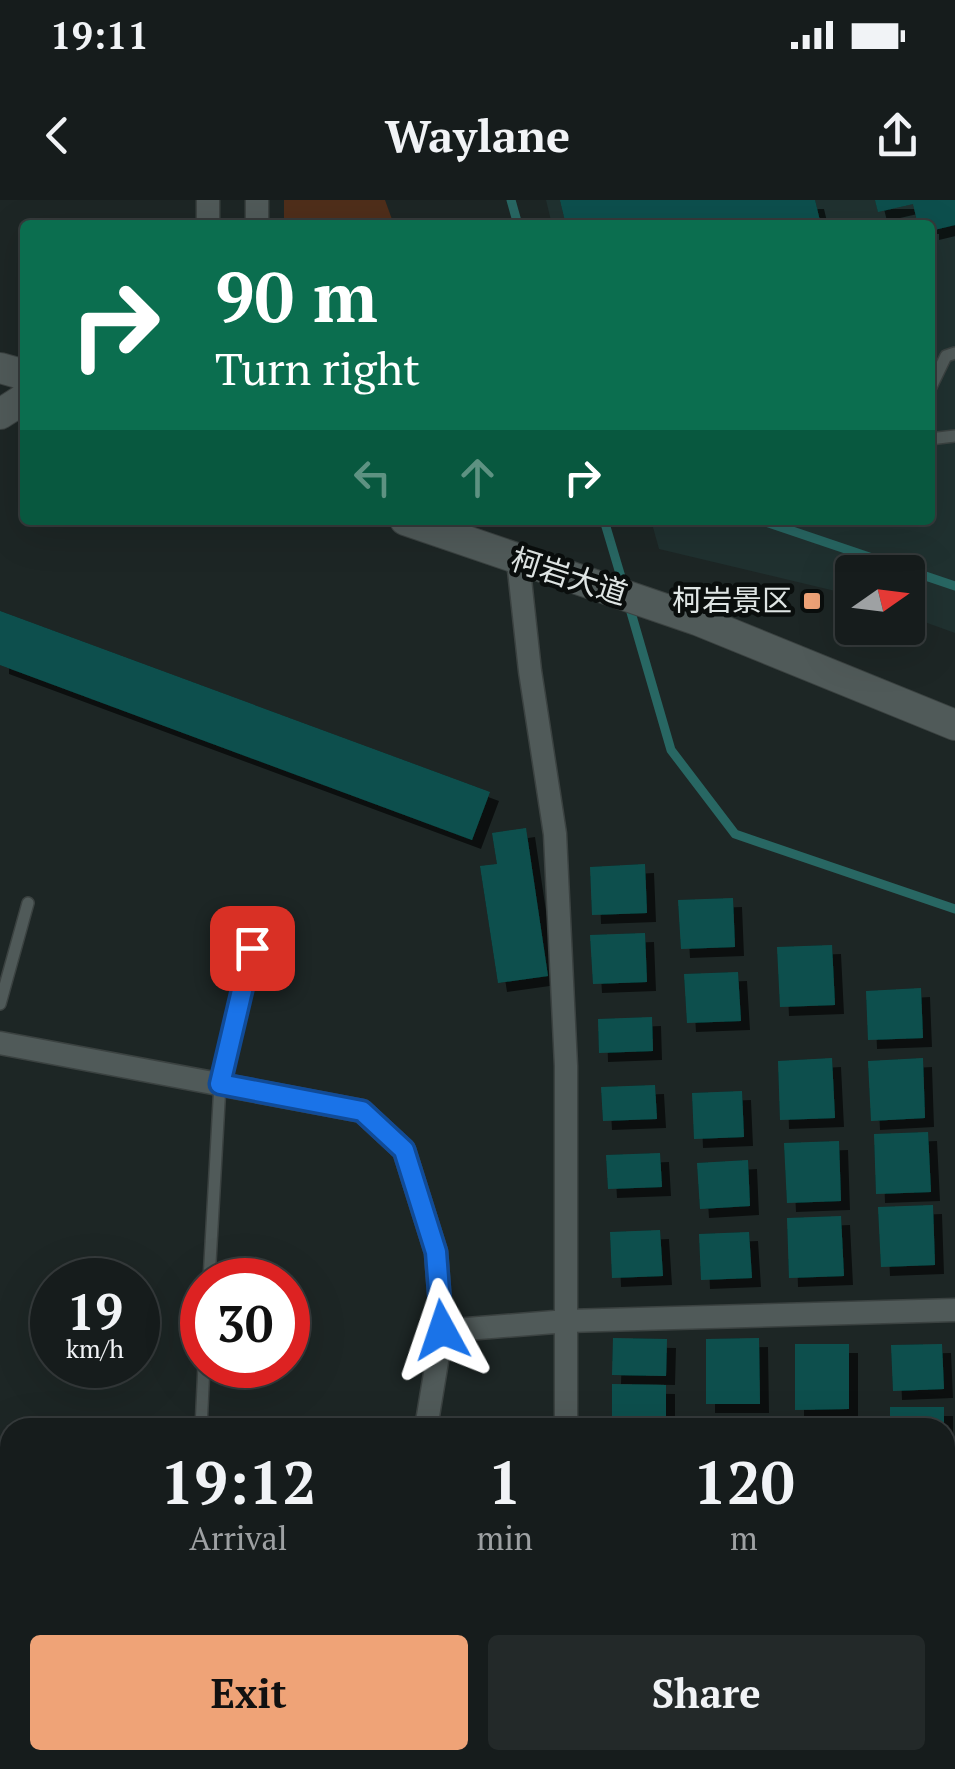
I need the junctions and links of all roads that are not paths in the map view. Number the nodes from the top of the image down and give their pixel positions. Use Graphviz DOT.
graph roads {
  1 [pos="955,353"];
  2 [pos="935,379"];
  3 [pos="420,525"];
  4 [pos="518,560"];
  5 [pos="955,726"];
  6 [pos="28,903"];
  7 [pos="252,948"];
  8 [pos="0,1004"];
  9 [pos="0,1042"];
  10 [pos="220,1084"];
  11 [pos="210,1258"];
  12 [pos="955,1310"];
  13 [pos="567,1321"];
  14 [pos="442,1330"];
  15 [pos="203,1388"];
  16 [pos="201,1418"];
  17 [pos="428,1418"];
  18 [pos="566,1418"];
  1 -- 2 [label="lane"];
  3 -- 4 [label="street, 柯岩大道"];
  4 -- 5 [label="street, 柯岩大道"];
  4 -- 13 [label="street"];
  6 -- 8 [label="lane"];
  7 -- 10 [label="lane"];
  9 -- 10 [label="street"];
  10 -- 11 [label="lane"];
  10 -- 14 [label="street"];
  12 -- 13 [label="street"];
  13 -- 14 [label="street"];
  13 -- 18 [label="street"];
  14 -- 17 [label="street"];
  15 -- 16 [label="lane"];
}
